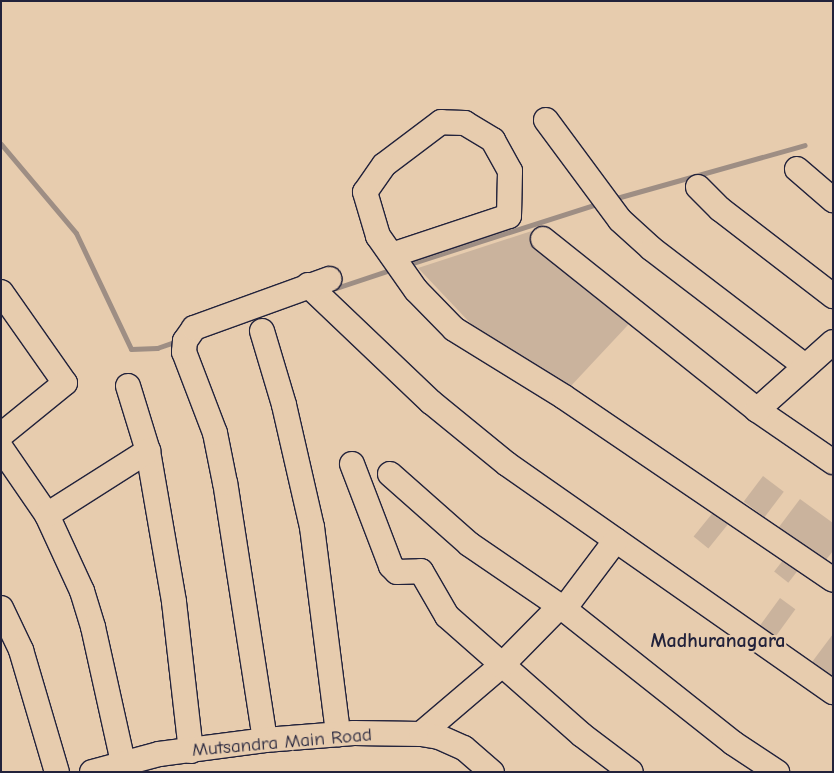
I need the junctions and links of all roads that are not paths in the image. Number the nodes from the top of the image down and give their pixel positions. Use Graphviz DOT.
graph roads {
  1 [pos="546,120"];
  2 [pos="797,169"];
  3 [pos="698,187"];
  4 [pos="833,200"];
  5 [pos="542,239"];
  6 [pos="392,256"];
  7 [pos="1,292"];
  8 [pos="833,296"];
  9 [pos="262,331"];
  10 [pos="833,342"];
  11 [pos="805,366"];
  12 [pos="128,386"];
  13 [pos="757,410"];
  14 [pos="1,435"];
  15 [pos="1,448"];
  16 [pos="148,451"];
  17 [pos="833,462"];
  18 [pos="352,464"];
  19 [pos="390,474"];
  20 [pos="47,515"];
  21 [pos="616,540"];
  22 [pos="833,580"];
  23 [pos="1,608"];
  24 [pos="562,608"];
  25 [pos="501,666"];
  26 [pos="833,692"];
  27 [pos="338,734"];
  28 [pos="421,734"];
  29 [pos="265,740"];
  30 [pos="191,751"];
  31 [pos="123,762"];
  32 [pos="164,763"];
  33 [pos="57,772"];
  34 [pos="92,772"];
  35 [pos="492,772"];
  36 [pos="631,772"];
  37 [pos="777,772"];
  1 -- 11 [label="street"];
  2 -- 4 [label="street"];
  3 -- 8 [label="street"];
  5 -- 13 [label="street"];
  6 -- 6 [label="street"];
  6 -- 22 [label="street"];
  7 -- 14 [label="street"];
  9 -- 27 [label="street"];
  10 -- 11 [label="street"];
  11 -- 13 [label="street"];
  12 -- 16 [label="street"];
  13 -- 17 [label="street"];
  15 -- 20 [label="street"];
  16 -- 20 [label="street"];
  16 -- 30 [label="street"];
  18 -- 25 [label="street"];
  19 -- 24 [label="street"];
  20 -- 31 [label="street"];
  21 -- 24 [label="street"];
  21 -- 26 [label="street"];
  21 -- 29 [label="street"];
  23 -- 33 [label="street"];
  24 -- 25 [label="street"];
  24 -- 37 [label="street"];
  25 -- 28 [label="street"];
  25 -- 36 [label="street"];
  27 -- 28 [label="street, Mutsandra Main Road"];
  27 -- 29 [label="street, Mutsandra Main Road"];
  28 -- 35 [label="street, Mutsandra Main Road"];
  29 -- 30 [label="street, Mutsandra Main Road"];
  30 -- 32 [label="street, Mutsandra Main Road"];
  31 -- 32 [label="street, Mutsandra Main Road"];
  31 -- 34 [label="street, Mutsandra Main Road"];
}
